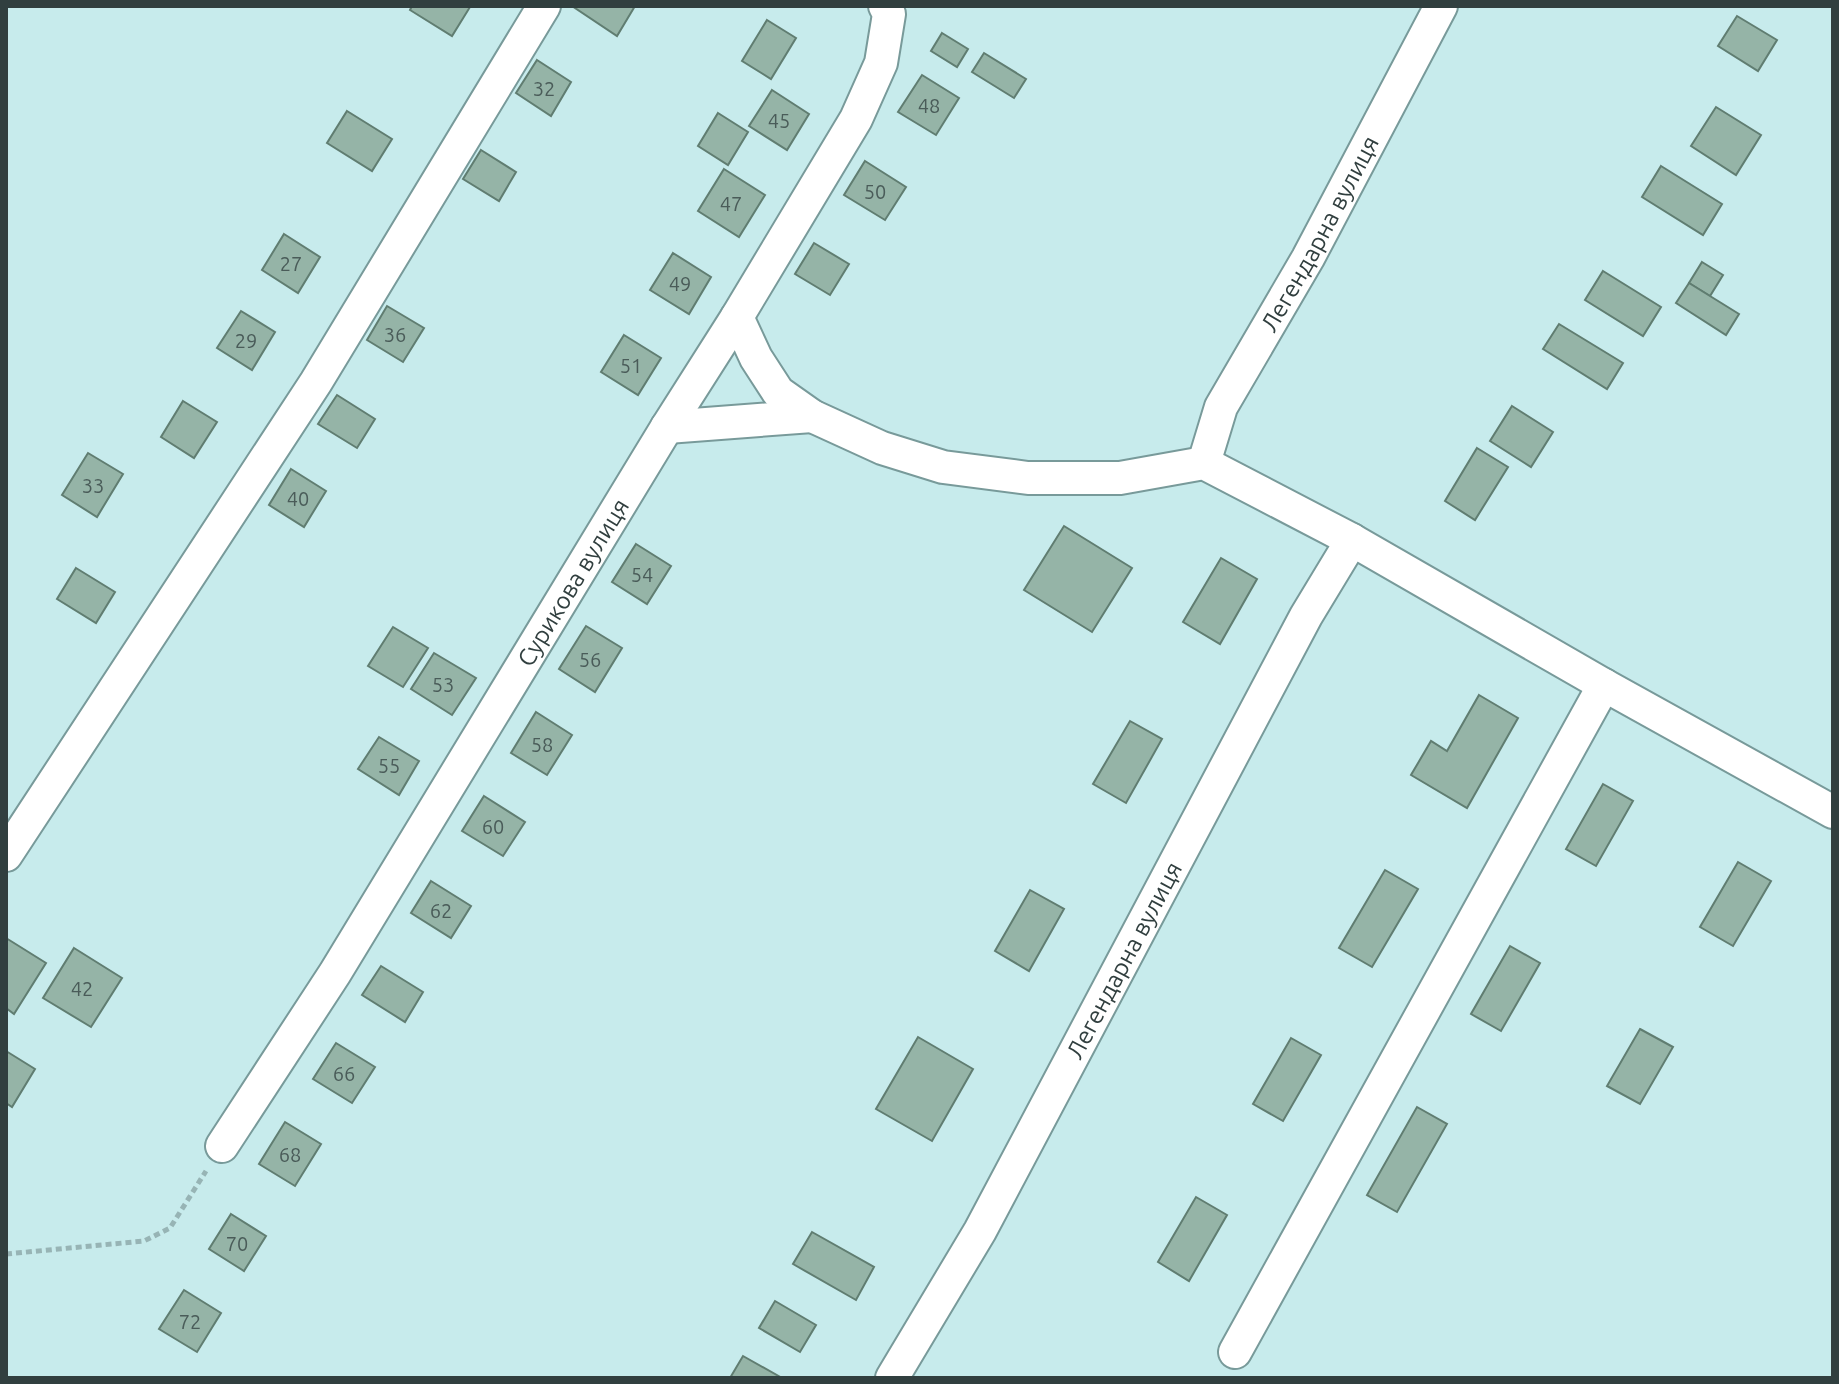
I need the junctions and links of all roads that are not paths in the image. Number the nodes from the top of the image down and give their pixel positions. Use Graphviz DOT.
graph roads {
  1 [pos="544,6"];
  2 [pos="885,6"];
  3 [pos="1441,6"];
  4 [pos="737,317"];
  5 [pos="812,416"];
  6 [pos="667,427"];
  7 [pos="1204,463"];
  8 [pos="1352,540"];
  9 [pos="1604,685"];
  10 [pos="1833,812"];
  11 [pos="6,855"];
  12 [pos="222,1146"];
  13 [pos="1235,1352"];
  14 [pos="892,1378"];
  1 -- 11 [label="street"];
  2 -- 4 [label="street, Сурикова вулиця"];
  3 -- 7 [label="street, Легендарна вулиця"];
  4 -- 5 [label="street"];
  4 -- 6 [label="street, Сурикова вулиця"];
  5 -- 6 [label="street"];
  5 -- 7 [label="street"];
  6 -- 12 [label="street, Сурикова вулиця"];
  7 -- 8 [label="street"];
  8 -- 9 [label="street"];
  8 -- 14 [label="street, Легендарна вулиця"];
  9 -- 10 [label="street"];
  9 -- 13 [label="street"];
}
